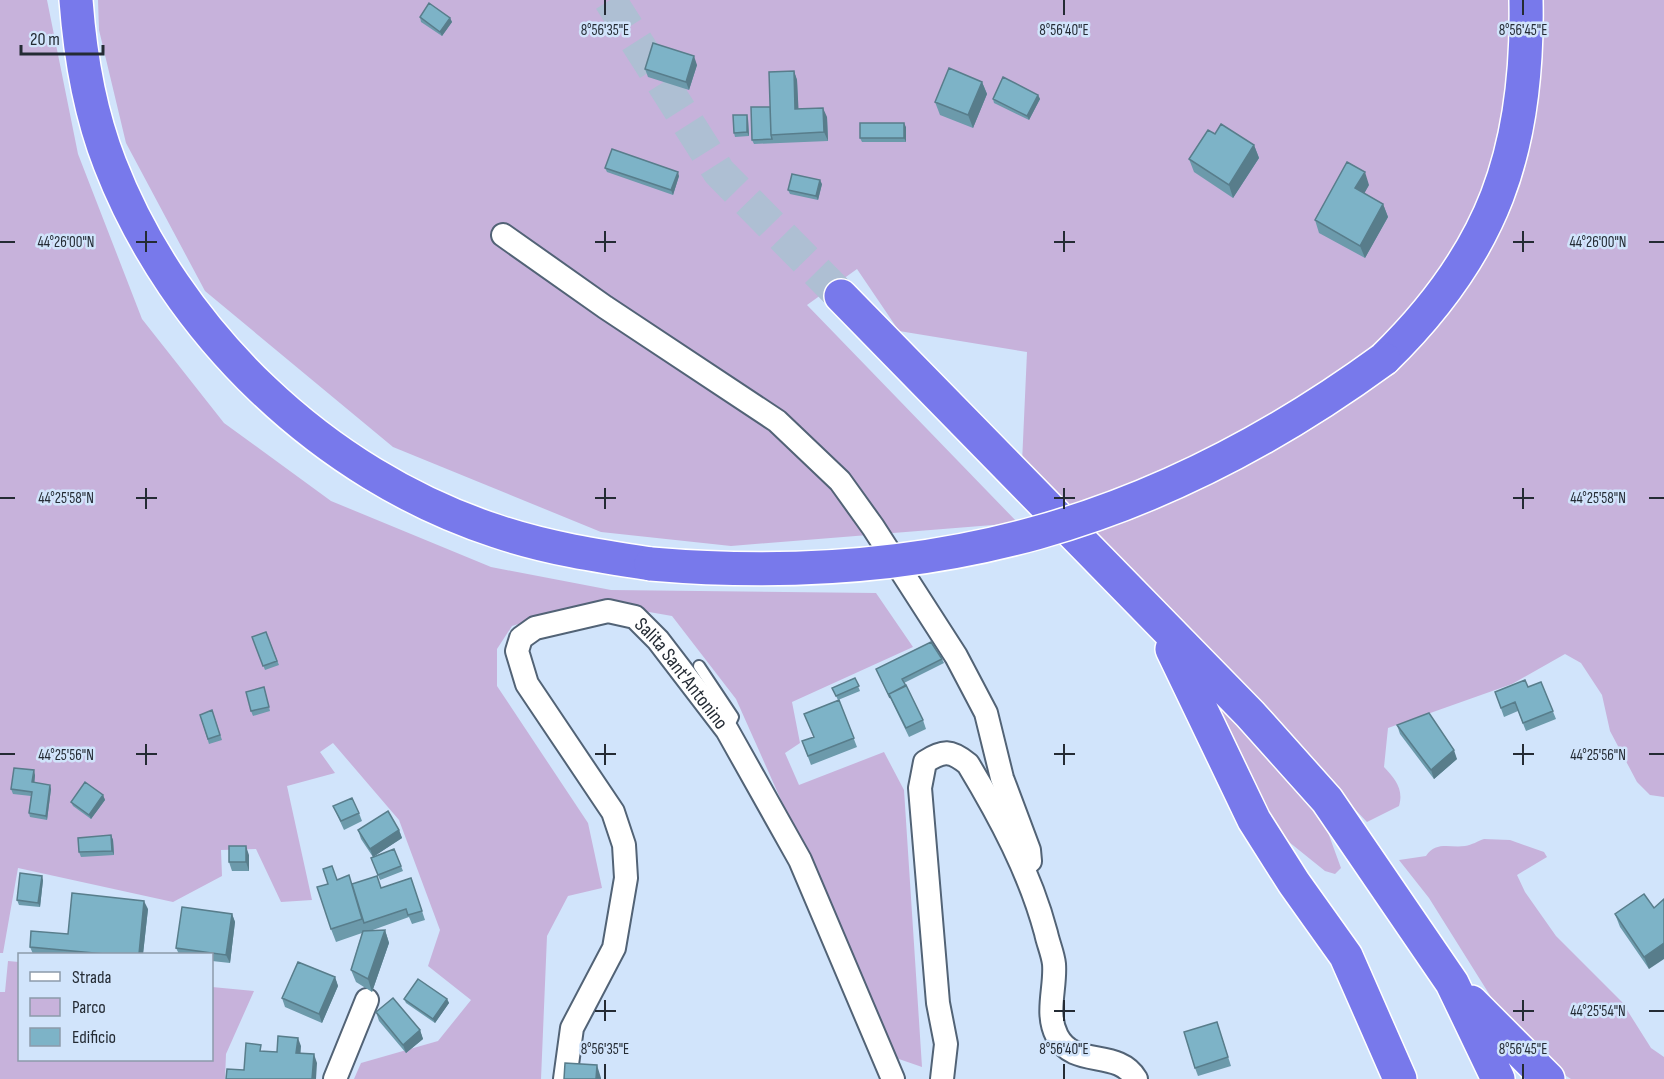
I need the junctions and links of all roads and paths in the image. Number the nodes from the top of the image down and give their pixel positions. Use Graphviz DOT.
graph roads {
  1 [pos="76,0"];
  2 [pos="1526,0"];
  3 [pos="503,235"];
  4 [pos="841,296"];
  5 [pos="1158,623"];
  6 [pos="699,666"];
  7 [pos="727,730"];
  8 [pos="1023,866"];
  9 [pos="1452,983"];
  10 [pos="367,1000"];
  11 [pos="335,1079"];
  12 [pos="565,1079"];
  13 [pos="894,1079"];
  14 [pos="942,1079"];
  15 [pos="1136,1079"];
  16 [pos="1400,1079"];
  17 [pos="1497,1079"];
  18 [pos="1548,1079"];
  1 -- 2 [label="highway, bridge"];
  3 -- 8 [label="street"];
  4 -- 5 [label="highway"];
  5 -- 9 [label="highway"];
  5 -- 16 [label="highway"];
  6 -- 7 [label="lane"];
  7 -- 12 [label="street, Salita Sant'Antonino"];
  7 -- 13 [label="street, Salita Sant'Antonino"];
  8 -- 14 [label="street"];
  8 -- 15 [label="street"];
  9 -- 17 [label="highway"];
  9 -- 18 [label="highway"];
  10 -- 11 [label="street"];
}
